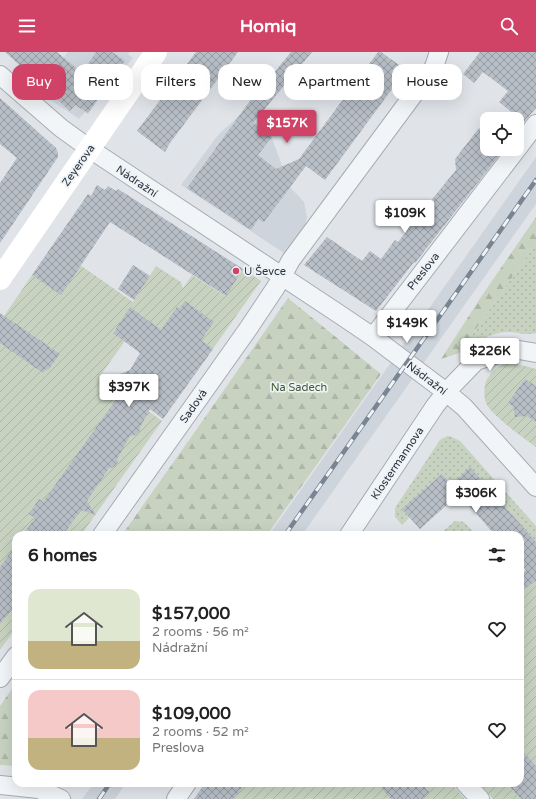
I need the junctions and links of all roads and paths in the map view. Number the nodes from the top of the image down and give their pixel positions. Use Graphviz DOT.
graph roads {
  1 [pos="156,52"];
  2 [pos="439,52"];
  3 [pos="0,75"];
  4 [pos="536,124"];
  5 [pos="524,140"];
  6 [pos="90,149"];
  7 [pos="512,156"];
  8 [pos="282,276"];
  9 [pos="0,279"];
  10 [pos="373,337"];
  11 [pos="536,353"];
  12 [pos="446,392"];
  13 [pos="536,487"];
  14 [pos="105,531"];
  15 [pos="352,531"];
  16 [pos="12,662"];
  17 [pos="0,678"];
  18 [pos="0,785"];
  19 [pos="12,786"];
  20 [pos="20,787"];
  21 [pos="184,787"];
  22 [pos="469,787"];
  23 [pos="61,799"];
  24 [pos="176,799"];
  25 [pos="480,799"];
  1 -- 6 [label="street, Zeyerova"];
  2 -- 8 [label="street"];
  3 -- 6 [label="street, Nádražní"];
  4 -- 5 [label="street, Preslova"];
  6 -- 8 [label="street, Nádražní"];
  6 -- 9 [label="street, Zeyerova"];
  7 -- 10 [label="street, Preslova"];
  8 -- 10 [label="street, Nádražní"];
  8 -- 14 [label="street, Sadová"];
  10 -- 12 [label="street, Nádražní"];
  11 -- 12 [label="street, Klostermannova"];
  12 -- 13 [label="street, Nádražní"];
  12 -- 15 [label="street, Klostermannova"];
  16 -- 17 [label="street"];
  18 -- 19 [label="street"];
  20 -- 23 [label="street"];
  21 -- 24 [label="street"];
  22 -- 25 [label="street"];
}
